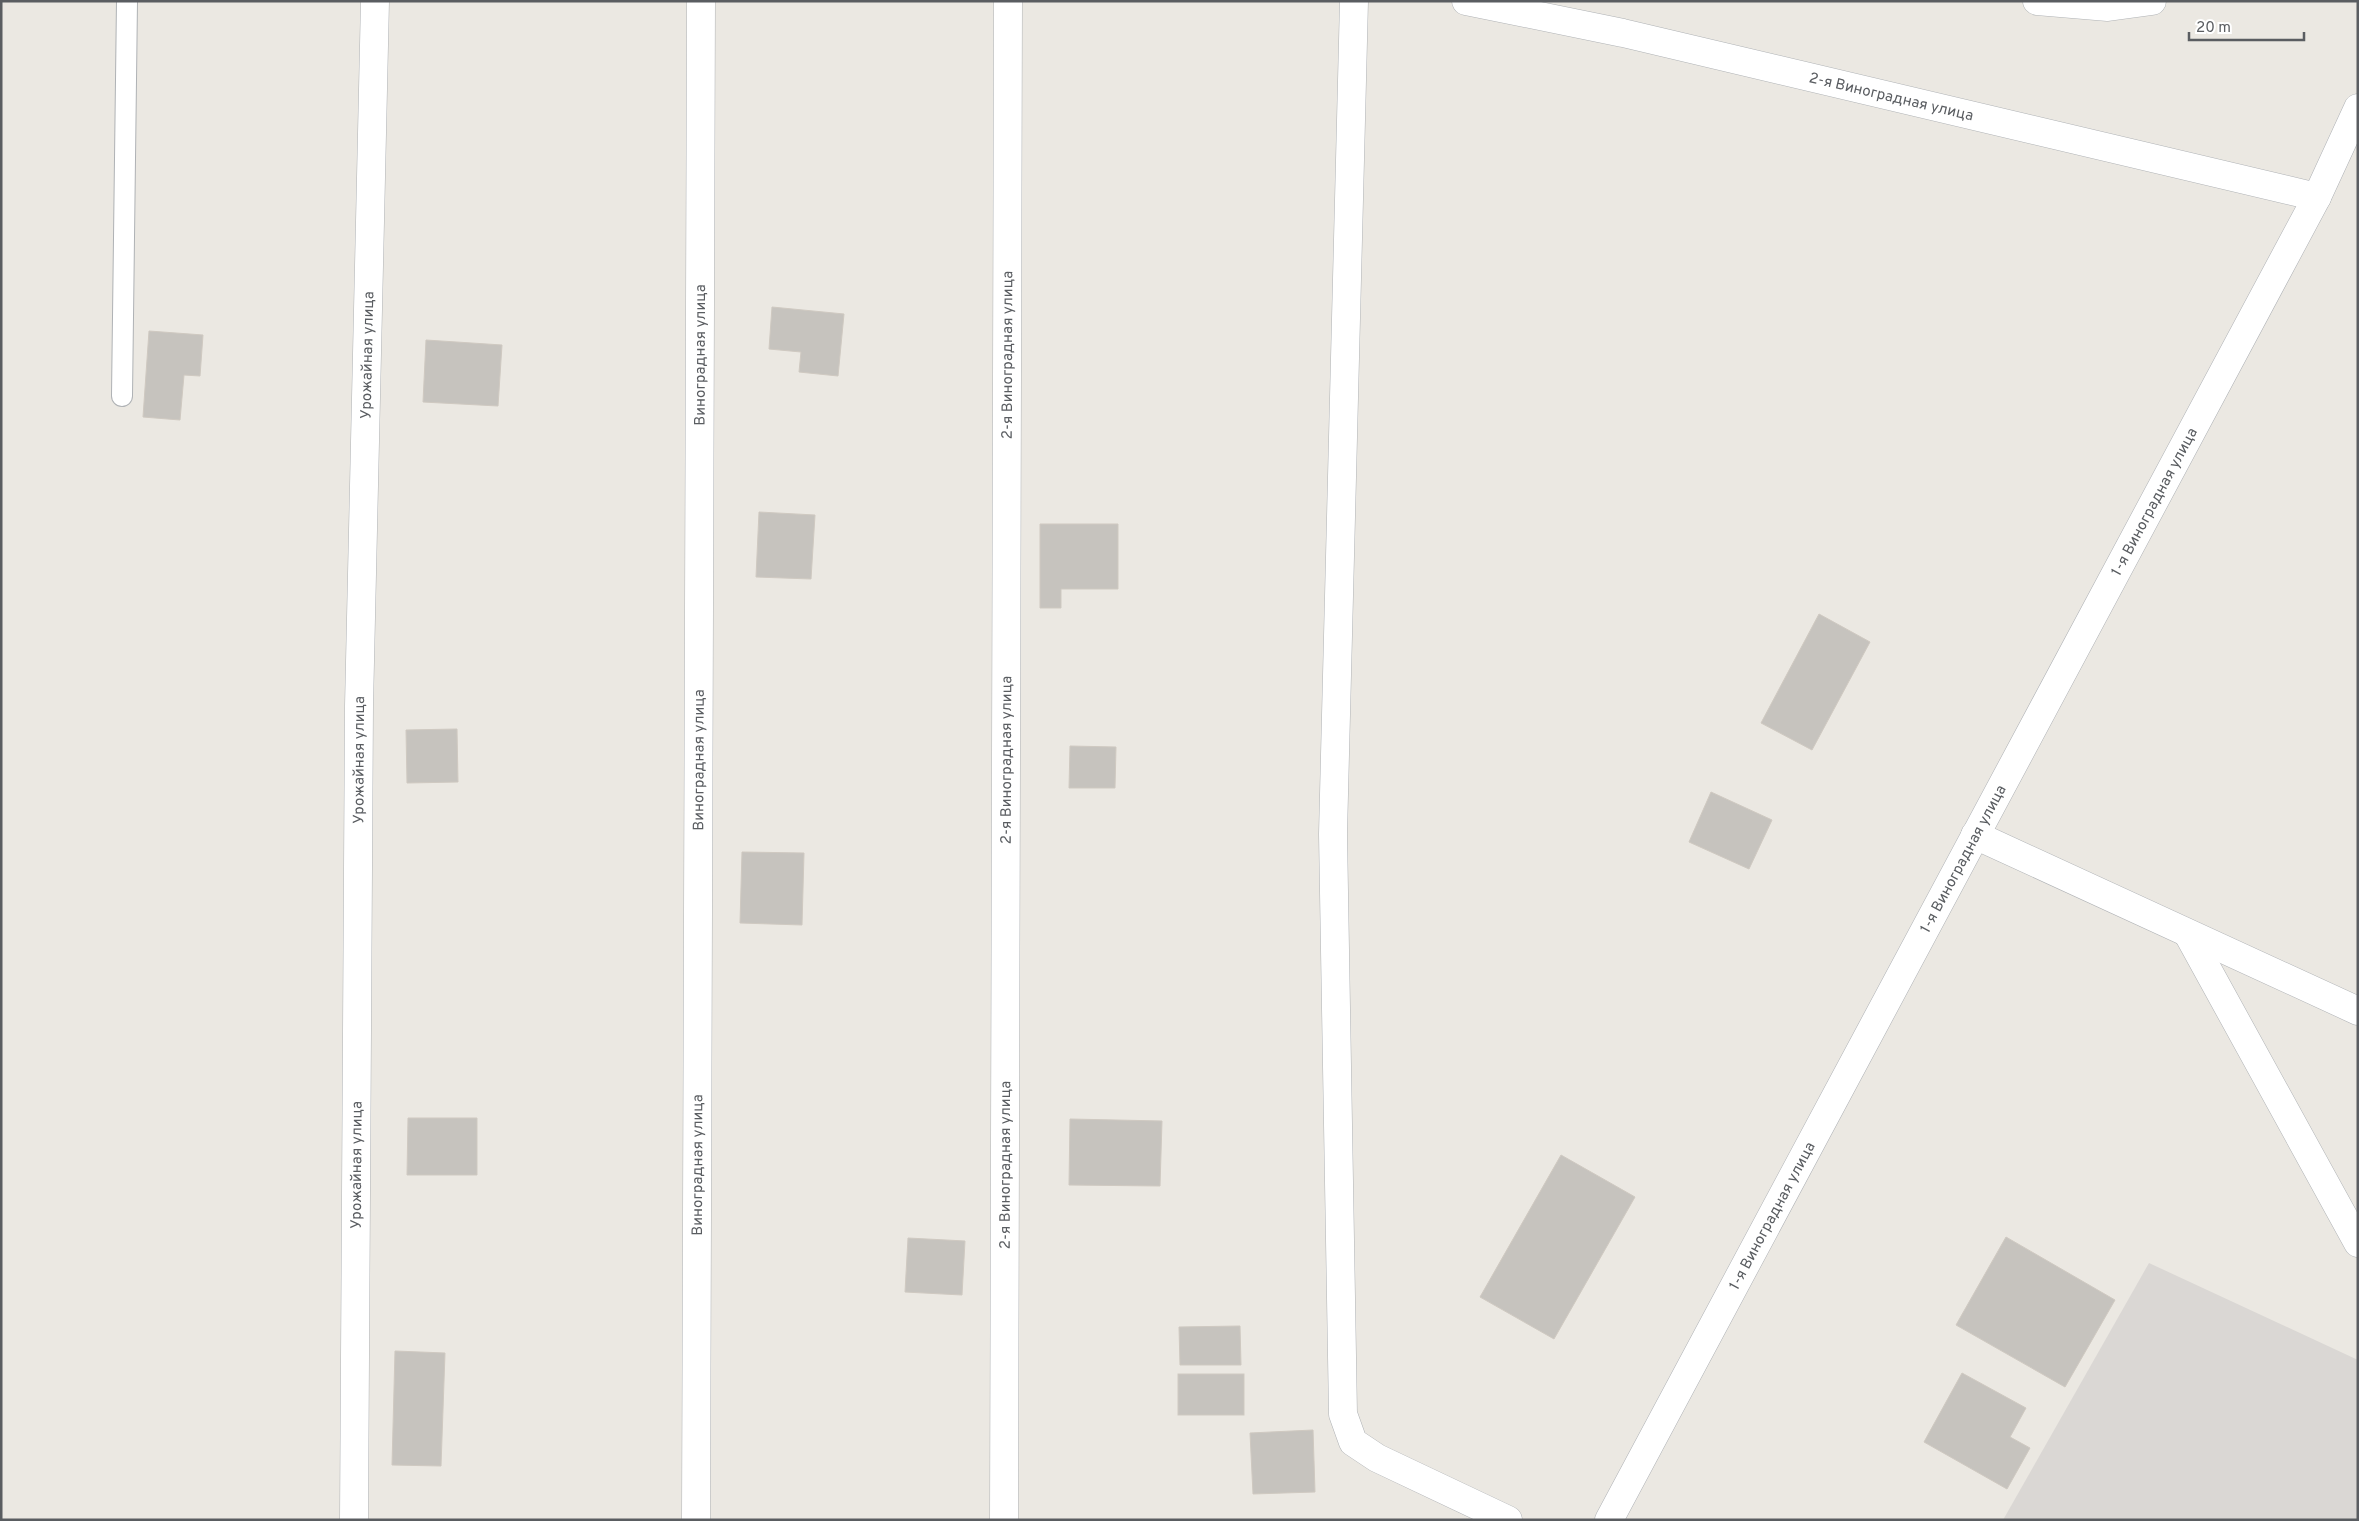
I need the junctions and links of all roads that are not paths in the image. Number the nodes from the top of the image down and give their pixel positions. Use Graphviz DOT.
graph roads {
  1 [pos="127,1"];
  2 [pos="375,1"];
  3 [pos="701,1"];
  4 [pos="1008,1"];
  5 [pos="1354,1"];
  6 [pos="1466,1"];
  7 [pos="2037,1"];
  8 [pos="2152,1"];
  9 [pos="2358,108"];
  10 [pos="2317,197"];
  11 [pos="122,396"];
  12 [pos="1975,835"];
  13 [pos="2188,934"];
  14 [pos="2358,1011"];
  15 [pos="2358,1243"];
  16 [pos="354,1520"];
  17 [pos="696,1520"];
  18 [pos="1004,1520"];
  19 [pos="1508,1520"];
  20 [pos="1609,1520"];
  1 -- 11 [label="lane"];
  2 -- 16 [label="street, Урожайная улица"];
  3 -- 17 [label="street, Виноградная улица"];
  4 -- 18 [label="street, 2-я Виноградная улица"];
  5 -- 19 [label="street"];
  6 -- 10 [label="street, 2-я Виноградная улица"];
  7 -- 8 [label="street"];
  9 -- 10 [label="street, 1-я Виноградная улица"];
  10 -- 12 [label="street, 1-я Виноградная улица"];
  12 -- 13 [label="street"];
  12 -- 20 [label="street, 1-я Виноградная улица"];
  13 -- 14 [label="street"];
  13 -- 15 [label="street"];
}
